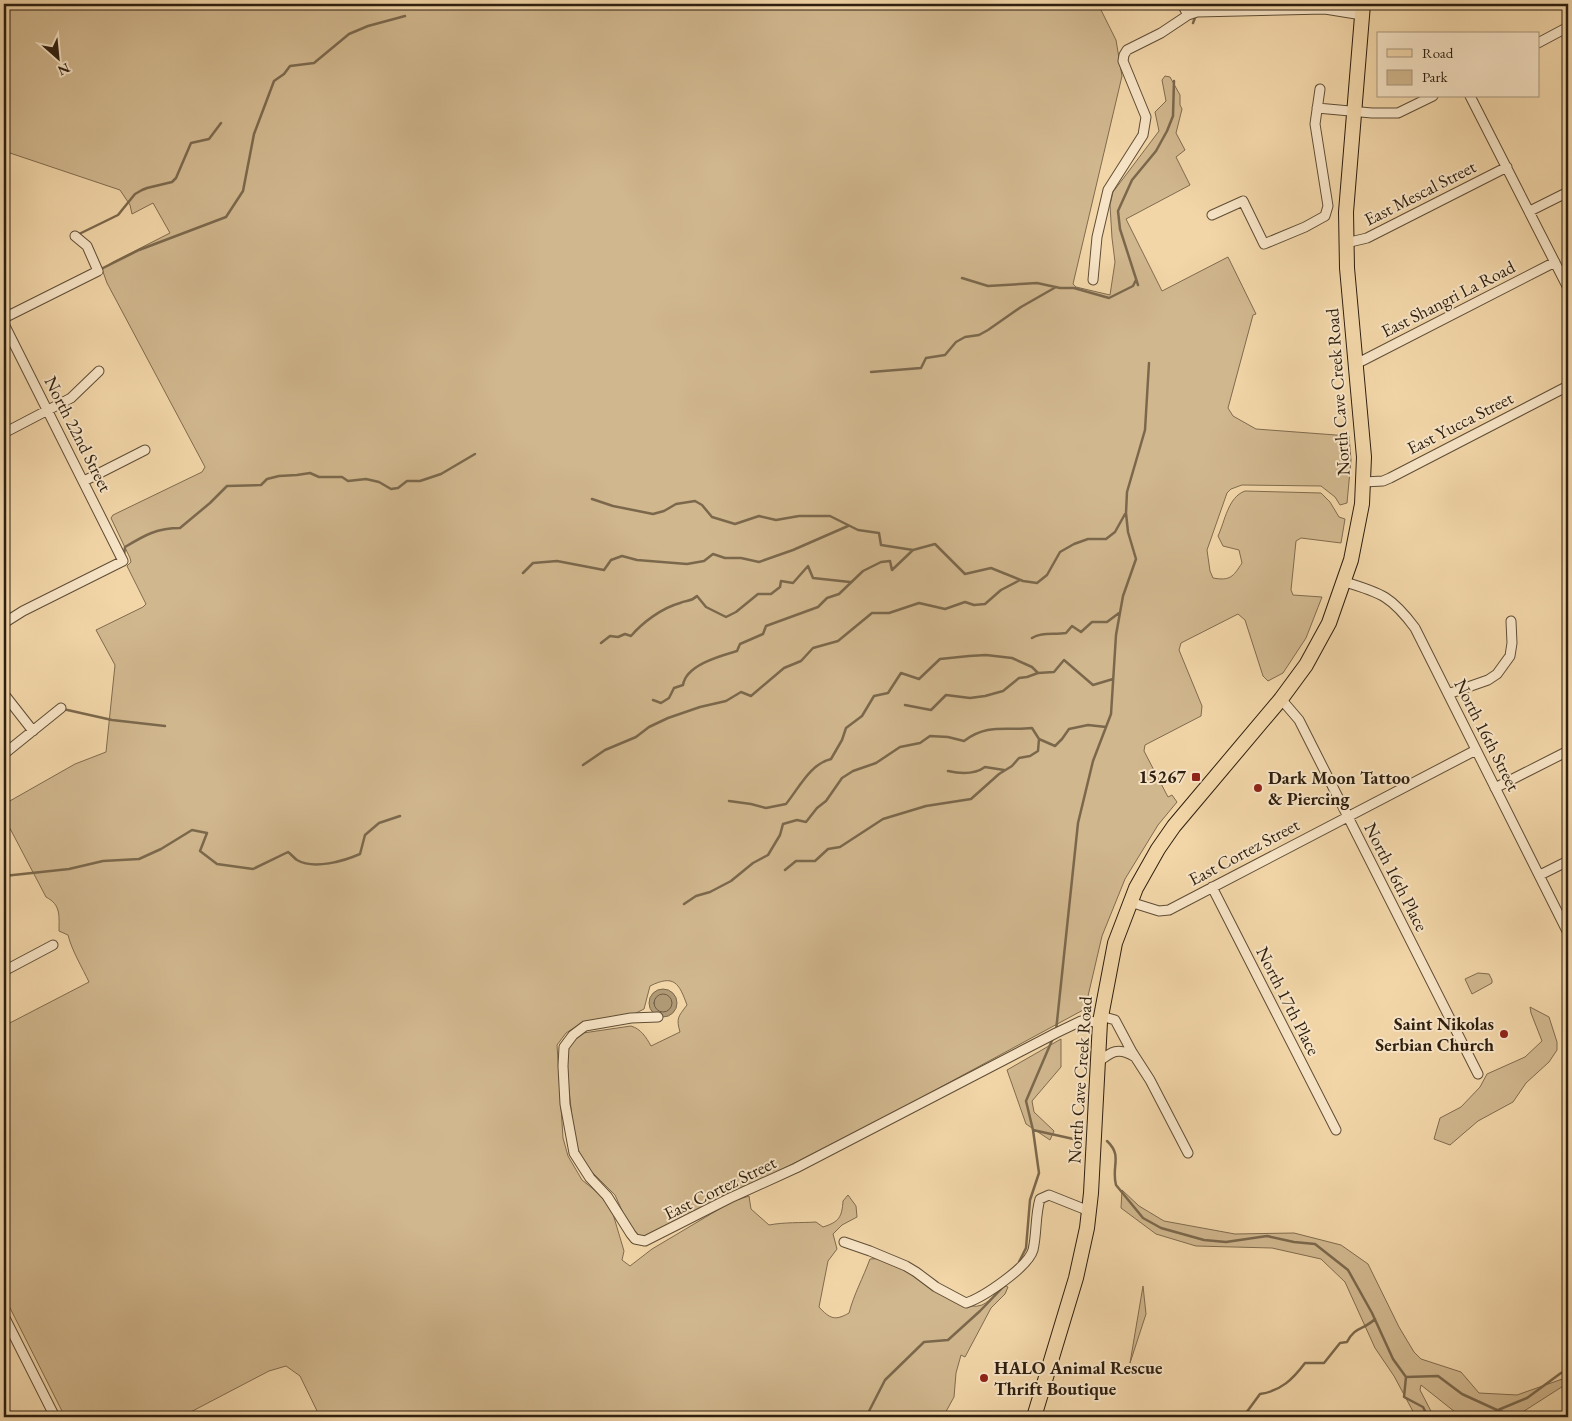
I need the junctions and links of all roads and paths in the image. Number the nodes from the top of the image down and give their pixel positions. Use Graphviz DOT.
graph roads {
  1 [pos="1182,4"];
  2 [pos="1362,9"];
  3 [pos="1188,15"];
  4 [pos="1568,27"];
  5 [pos="1540,42"];
  6 [pos="1320,89"];
  7 [pos="1429,98"];
  8 [pos="1471,98"];
  9 [pos="1317,108"];
  10 [pos="1354,111"];
  11 [pos="1507,167"];
  12 [pos="1568,192"];
  13 [pos="1530,211"];
  14 [pos="1212,215"];
  15 [pos="75,236"];
  16 [pos="1346,243"];
  17 [pos="1555,262"];
  18 [pos="1093,280"];
  19 [pos="1568,288"];
  20 [pos="4,318"];
  21 [pos="4,324"];
  22 [pos="1356,364"];
  23 [pos="99,371"];
  24 [pos="1568,386"];
  25 [pos="48,410"];
  26 [pos="4,433"];
  27 [pos="145,450"];
  28 [pos="84,481"];
  29 [pos="1364,482"];
  30 [pos="1345,582"];
  31 [pos="1511,621"];
  32 [pos="4,624"];
  33 [pos="4,694"];
  34 [pos="1448,694"];
  35 [pos="1281,699"];
  36 [pos="61,708"];
  37 [pos="33,731"];
  38 [pos="1476,750"];
  39 [pos="1568,751"];
  40 [pos="4,754"];
  41 [pos="1495,788"];
  42 [pos="1348,816"];
  43 [pos="1568,861"];
  44 [pos="1540,875"];
  45 [pos="1212,887"];
  46 [pos="1130,902"];
  47 [pos="1568,933"];
  48 [pos="53,945"];
  49 [pos="4,971"];
  50 [pos="658,1017"];
  51 [pos="1101,1019"];
  52 [pos="1135,1057"];
  53 [pos="1097,1063"];
  54 [pos="1478,1074"];
  55 [pos="1336,1130"];
  56 [pos="1188,1153"];
  57 [pos="1089,1211"];
  58 [pos="844,1242"];
  59 [pos="4,1316"];
  60 [pos="6,1327"];
  61 [pos="55,1417"];
  62 [pos="1034,1417"];
  1 -- 3 [label="street"];
  2 -- 3 [label="street"];
  2 -- 10 [label="main road, North Cave Creek Road"];
  3 -- 18 [label="street"];
  4 -- 5 [label="street"];
  6 -- 9 [label="street"];
  7 -- 10 [label="street"];
  8 -- 11 [label="street"];
  9 -- 10 [label="street"];
  9 -- 14 [label="street"];
  10 -- 16 [label="main road, North Cave Creek Road"];
  11 -- 13 [label="street"];
  11 -- 16 [label="street, East Mescal Street"];
  12 -- 13 [label="street"];
  13 -- 17 [label="street"];
  15 -- 20 [label="street"];
  16 -- 22 [label="main road, North Cave Creek Road"];
  17 -- 19 [label="street"];
  17 -- 22 [label="street, East Shangri La Road"];
  21 -- 25 [label="street, North 22nd Street"];
  22 -- 29 [label="main road, North Cave Creek Road"];
  23 -- 25 [label="street"];
  24 -- 29 [label="street, East Yucca Street"];
  25 -- 26 [label="street"];
  25 -- 28 [label="street, North 22nd Street"];
  27 -- 28 [label="street"];
  28 -- 32 [label="street, North 22nd Street"];
  29 -- 30 [label="main road, North Cave Creek Road"];
  30 -- 34 [label="street, North 16th Street"];
  30 -- 35 [label="main road, North Cave Creek Road"];
  31 -- 34 [label="street"];
  33 -- 37 [label="street"];
  34 -- 38 [label="street, North 16th Street"];
  35 -- 42 [label="street, North 16th Place"];
  35 -- 46 [label="main road, North Cave Creek Road"];
  36 -- 37 [label="street"];
  37 -- 40 [label="street"];
  38 -- 41 [label="street, North 16th Street"];
  38 -- 42 [label="street, East Cortez Street"];
  39 -- 41 [label="street"];
  41 -- 44 [label="street, North 16th Street"];
  42 -- 45 [label="street, East Cortez Street"];
  42 -- 54 [label="street, North 16th Place"];
  43 -- 44 [label="street"];
  44 -- 47 [label="street, North 16th Street"];
  45 -- 46 [label="street, East Cortez Street"];
  45 -- 55 [label="street, North 17th Place"];
  46 -- 51 [label="main road, North Cave Creek Road"];
  48 -- 49 [label="street"];
  50 -- 51 [label="street, East Cortez Street"];
  51 -- 52 [label="street"];
  51 -- 53 [label="main road, North Cave Creek Road"];
  52 -- 53 [label="street"];
  52 -- 56 [label="street"];
  53 -- 57 [label="main road, North Cave Creek Road"];
  57 -- 58 [label="street"];
  57 -- 62 [label="main road, North Cave Creek Road"];
  59 -- 60 [label="street"];
  60 -- 61 [label="street"];
}
